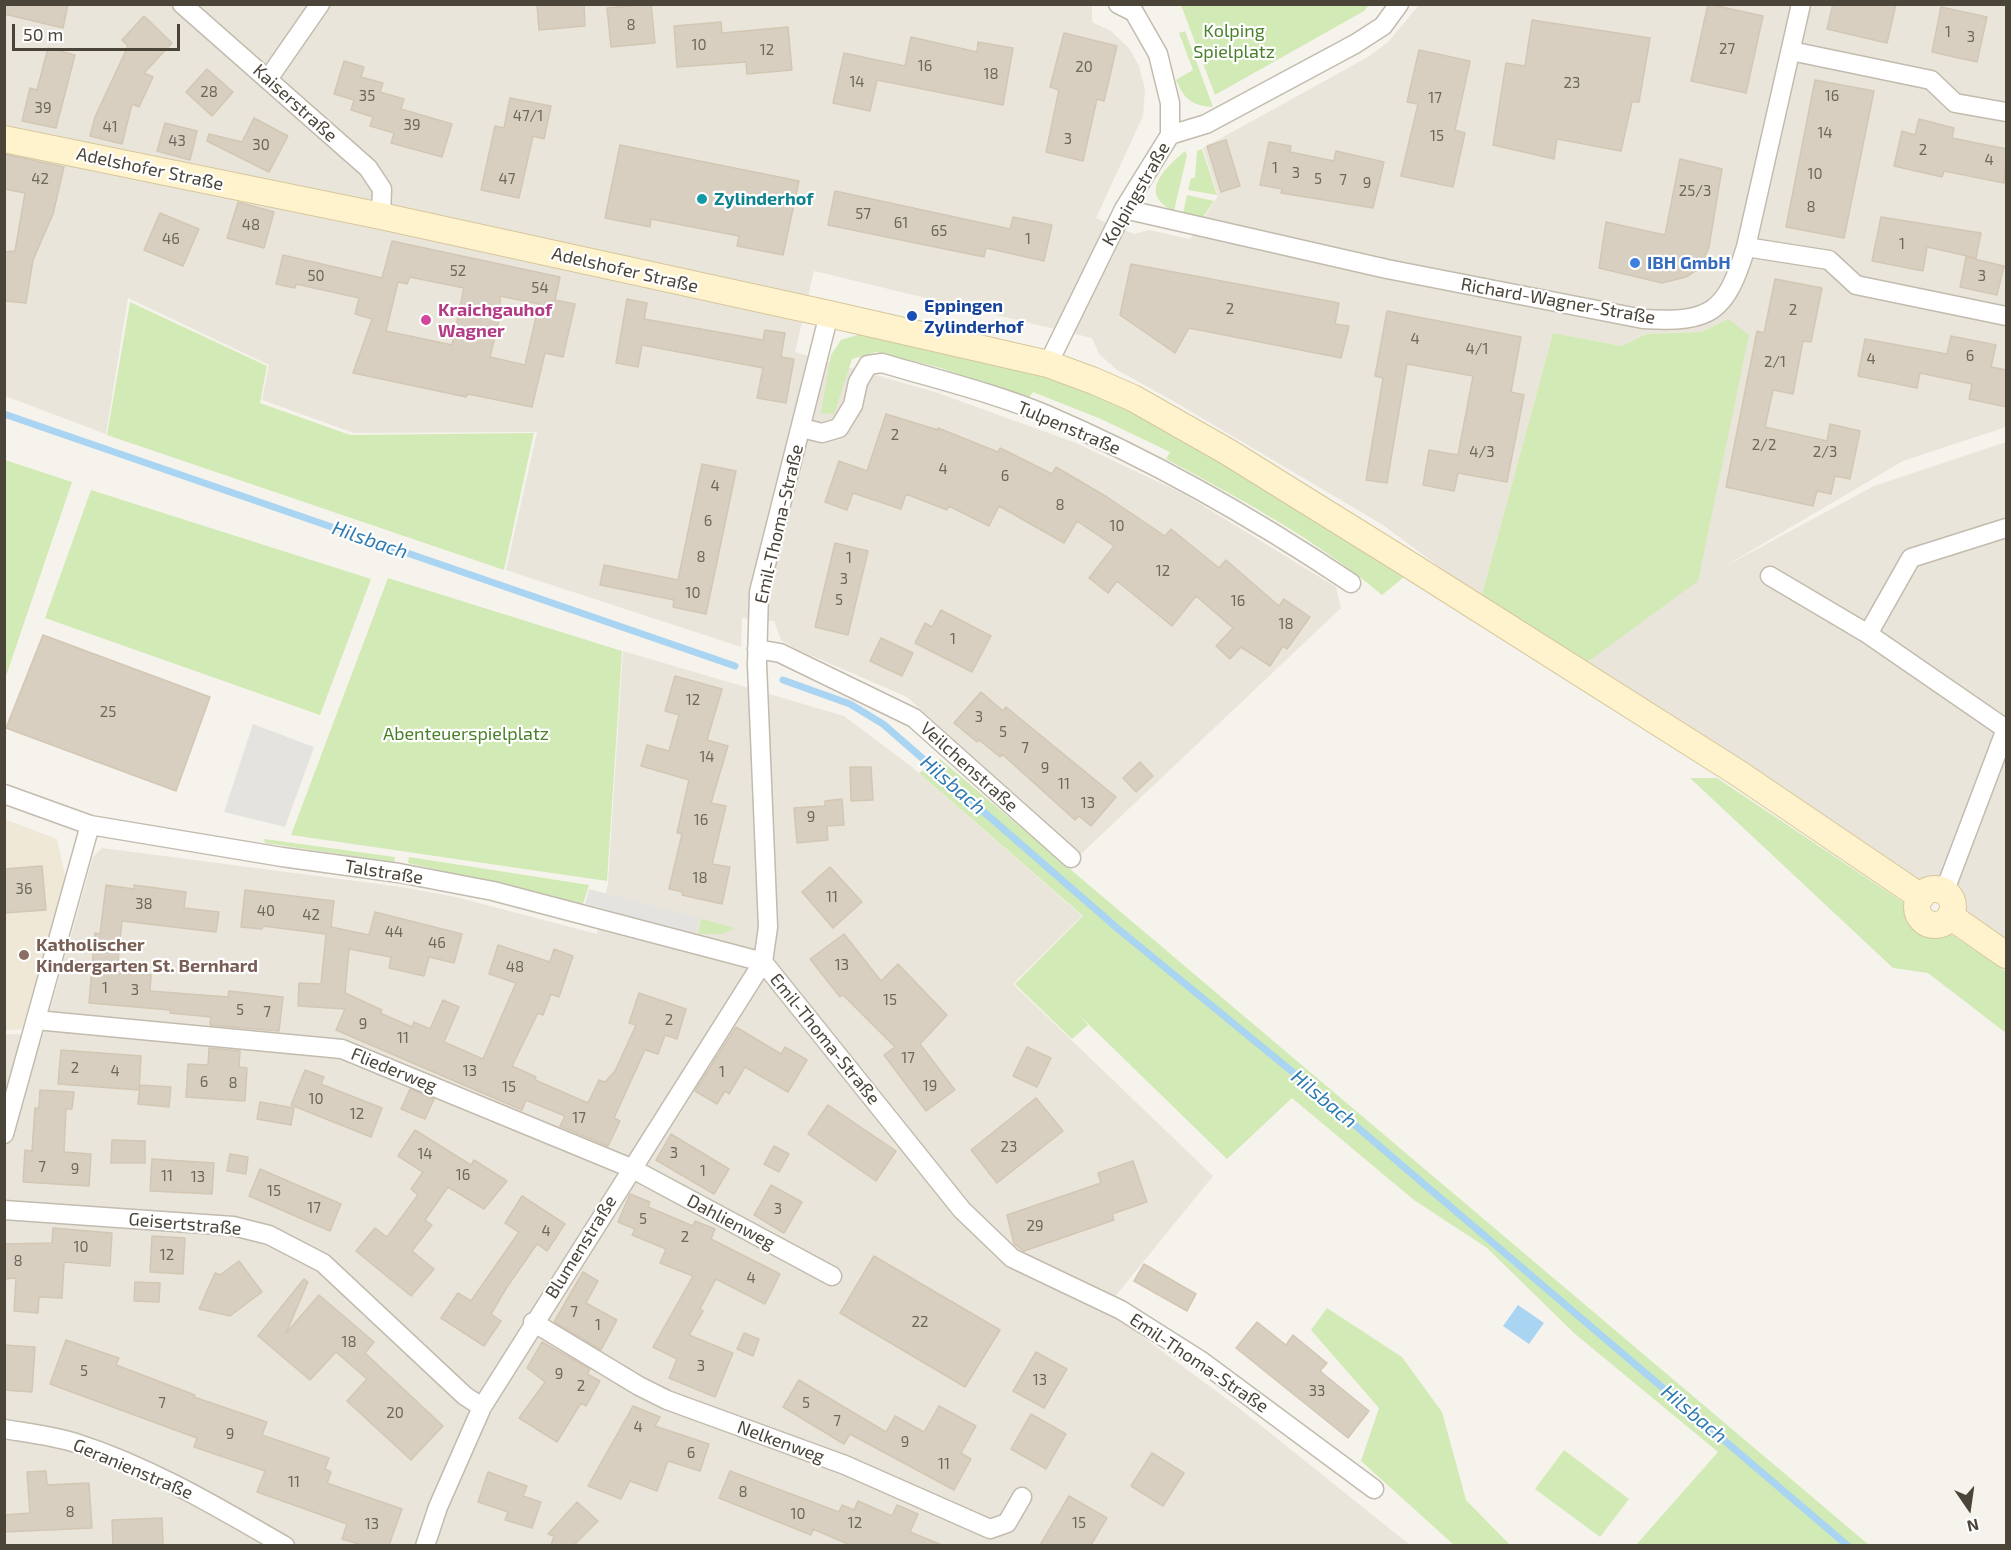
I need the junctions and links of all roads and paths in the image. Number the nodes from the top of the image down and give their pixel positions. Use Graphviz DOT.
graph roads {
  1 [pos="182,4"];
  2 [pos="320,4"];
  3 [pos="1399,4"];
  4 [pos="1801,4"];
  5 [pos="1130,7"];
  6 [pos="1791,51"];
  7 [pos="268,79"];
  8 [pos="2007,112"];
  9 [pos="1170,135"];
  10 [pos="4,139"];
  11 [pos="1124,209"];
  12 [pos="381,216"];
  13 [pos="1746,247"];
  14 [pos="829,314"];
  15 [pos="2007,316"];
  16 [pos="1048,364"];
  17 [pos="802,428"];
  18 [pos="2007,528"];
  19 [pos="1770,576"];
  20 [pos="1350,583"];
  21 [pos="1868,634"];
  22 [pos="758,649"];
  23 [pos="2006,728"];
  24 [pos="4,794"];
  25 [pos="90,825"];
  26 [pos="1071,858"];
  27 [pos="1933,893"];
  28 [pos="2007,955"];
  29 [pos="763,962"];
  30 [pos="36,1020"];
  31 [pos="4,1134"];
  32 [pos="630,1168"];
  33 [pos="4,1210"];
  34 [pos="832,1276"];
  35 [pos="533,1322"];
  36 [pos="482,1407"];
  37 [pos="4,1429"];
  38 [pos="1374,1489"];
  39 [pos="1022,1497"];
  40 [pos="285,1545"];
  41 [pos="425,1545"];
  1 -- 7 [label="street, Kaiserstraße"];
  2 -- 7 [label="street"];
  3 -- 9 [label="street, Kolpingstraße"];
  4 -- 6 [label="street, Richard-Wagner-Straße"];
  5 -- 9 [label="street"];
  6 -- 8 [label="street"];
  6 -- 13 [label="street, Richard-Wagner-Straße"];
  7 -- 12 [label="street, Kaiserstraße"];
  9 -- 11 [label="street, Kolpingstraße"];
  10 -- 12 [label="street, Adelshofer Straße"];
  11 -- 13 [label="street, Richard-Wagner-Straße"];
  11 -- 16 [label="street, Kolpingstraße"];
  12 -- 14 [label="street, Adelshofer Straße"];
  13 -- 15 [label="street"];
  14 -- 16 [label="street, Adelshofer Straße"];
  14 -- 17 [label="street, Emil-Thoma-Straße"];
  16 -- 27 [label="street, Adelshofer Straße"];
  17 -- 20 [label="street, Tulpenstraße"];
  17 -- 22 [label="street, Emil-Thoma-Straße"];
  18 -- 21 [label="street"];
  19 -- 21 [label="street"];
  21 -- 23 [label="street"];
  22 -- 26 [label="street, Veilchenstraße"];
  22 -- 29 [label="street, Emil-Thoma-Straße"];
  23 -- 27 [label="street"];
  24 -- 25 [label="street, Talstraße"];
  25 -- 29 [label="street, Talstraße"];
  25 -- 30 [label="street"];
  27 -- 28 [label="street"];
  29 -- 32 [label="street, Blumenstraße"];
  29 -- 38 [label="street, Emil-Thoma-Straße"];
  30 -- 31 [label="street"];
  30 -- 32 [label="street, Fliederweg"];
  32 -- 34 [label="street, Dahlienweg"];
  32 -- 35 [label="street, Blumenstraße"];
  33 -- 36 [label="street, Geisertstraße"];
  35 -- 36 [label="street, Blumenstraße"];
  35 -- 39 [label="street, Nelkenweg"];
  36 -- 41 [label="street, Blumenstraße"];
  37 -- 40 [label="street, Geranienstraße"];
}
